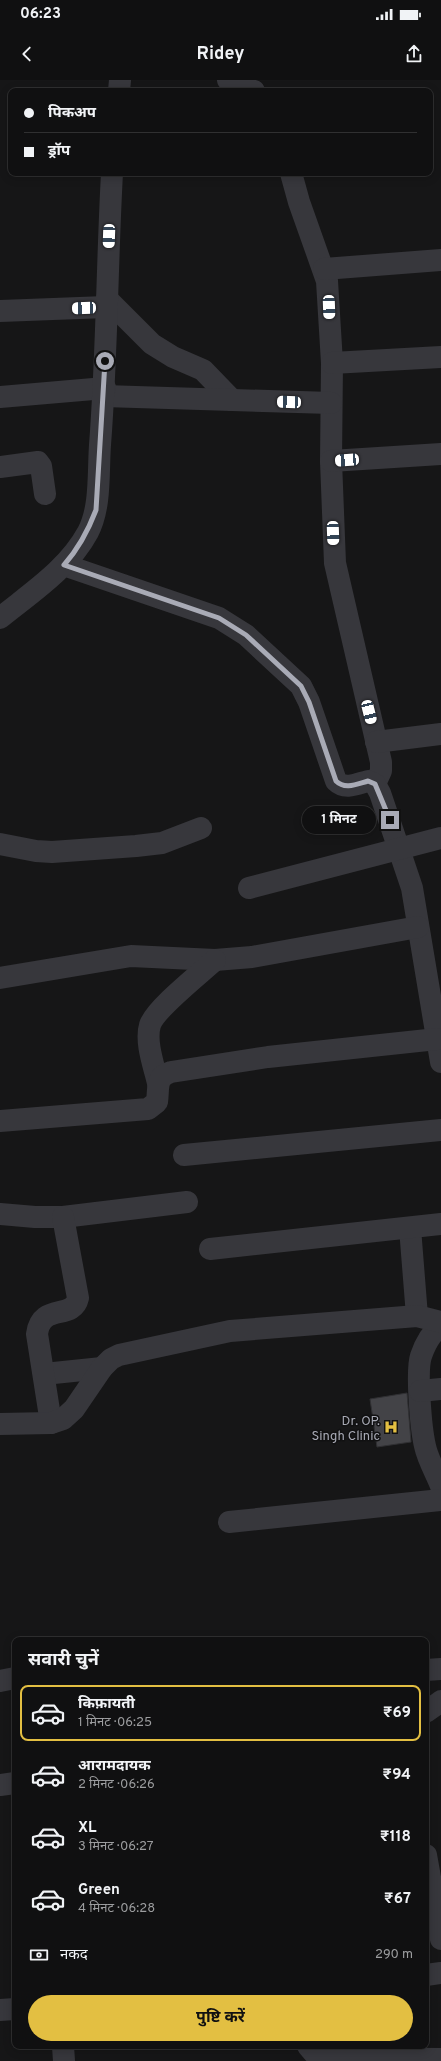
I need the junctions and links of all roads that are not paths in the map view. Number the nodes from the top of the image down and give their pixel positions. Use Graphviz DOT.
graph roads {
  1 [pos="228,80"];
  2 [pos="244,88"];
  3 [pos="112,176"];
  4 [pos="292,176"];
  5 [pos="441,260"];
  6 [pos="324,269"];
  7 [pos="107,303"];
  8 [pos="0,311"];
  9 [pos="441,357"];
  10 [pos="332,363"];
  11 [pos="104,392"];
  12 [pos="0,397"];
  13 [pos="232,400"];
  14 [pos="331,404"];
  15 [pos="441,454"];
  16 [pos="331,461"];
  17 [pos="0,467"];
  18 [pos="45,494"];
  19 [pos="64,565"];
  20 [pos="0,618"];
  21 [pos="441,734"];
  22 [pos="376,742"];
  23 [pos="375,784"];
  24 [pos="201,828"];
  25 [pos="441,838"];
  26 [pos="0,844"];
  27 [pos="399,848"];
  28 [pos="249,888"];
  29 [pos="418,927"];
  30 [pos="215,960"];
  31 [pos="0,978"];
  32 [pos="437,1039"];
  33 [pos="441,1062"];
  34 [pos="158,1083"];
  35 [pos="0,1121"];
  36 [pos="441,1130"];
  37 [pos="184,1155"];
  38 [pos="187,1202"];
  39 [pos="0,1214"];
  40 [pos="63,1216"];
  41 [pos="441,1224"];
  42 [pos="410,1228"];
  43 [pos="210,1249"];
  44 [pos="417,1316"];
  45 [pos="441,1322"];
  46 [pos="441,1325"];
  47 [pos="102,1368"];
  48 [pos="44,1374"];
  49 [pos="431,1390"];
  50 [pos="51,1423"];
  51 [pos="0,1424"];
  52 [pos="441,1486"];
  53 [pos="441,1500"];
  54 [pos="229,1522"];
  55 [pos="441,1669"];
  56 [pos="429,1670"];
  57 [pos="12,1679"];
  58 [pos="0,1681"];
  59 [pos="441,1701"];
  60 [pos="429,1710"];
  61 [pos="12,1783"];
  62 [pos="0,1785"];
  63 [pos="429,1872"];
  64 [pos="441,1939"];
  65 [pos="441,1973"];
  66 [pos="429,1975"];
  67 [pos="0,2010"];
  68 [pos="12,2010"];
  69 [pos="63,2049"];
  70 [pos="311,2049"];
  71 [pos="441,2059"];
  72 [pos="64,2061"];
  1 -- 2 [label="street"];
  3 -- 7 [label="street"];
  4 -- 6 [label="street"];
  5 -- 6 [label="street"];
  6 -- 10 [label="street"];
  7 -- 8 [label="street"];
  7 -- 11 [label="street"];
  7 -- 13 [label="street"];
  9 -- 10 [label="street"];
  10 -- 14 [label="street"];
  11 -- 12 [label="street"];
  11 -- 13 [label="street"];
  11 -- 19 [label="street"];
  13 -- 14 [label="street"];
  14 -- 16 [label="street"];
  15 -- 16 [label="street"];
  16 -- 22 [label="street"];
  17 -- 18 [label="street"];
  19 -- 20 [label="street"];
  19 -- 23 [label="street"];
  21 -- 22 [label="street"];
  22 -- 23 [label="street"];
  23 -- 27 [label="street"];
  24 -- 26 [label="street"];
  25 -- 27 [label="street"];
  27 -- 28 [label="street"];
  27 -- 29 [label="street"];
  29 -- 30 [label="street"];
  29 -- 32 [label="street"];
  30 -- 31 [label="street"];
  30 -- 34 [label="street"];
  32 -- 33 [label="street"];
  32 -- 34 [label="street"];
  34 -- 35 [label="street"];
  36 -- 37 [label="street"];
  38 -- 40 [label="street"];
  39 -- 40 [label="street"];
  40 -- 48 [label="street"];
  41 -- 42 [label="street"];
  42 -- 43 [label="street"];
  42 -- 44 [label="street"];
  44 -- 45 [label="street"];
  44 -- 47 [label="street"];
  46 -- 49 [label="street"];
  47 -- 48 [label="street"];
  47 -- 50 [label="street"];
  48 -- 50 [label="street"];
  49 -- 52 [label="street"];
  50 -- 51 [label="street"];
  53 -- 54 [label="street"];
  55 -- 56 [label="street"];
  57 -- 58 [label="street"];
  59 -- 60 [label="street"];
  61 -- 62 [label="street"];
  63 -- 64 [label="street"];
  65 -- 66 [label="street"];
  67 -- 68 [label="street"];
  69 -- 72 [label="street"];
  70 -- 71 [label="street"];
}
